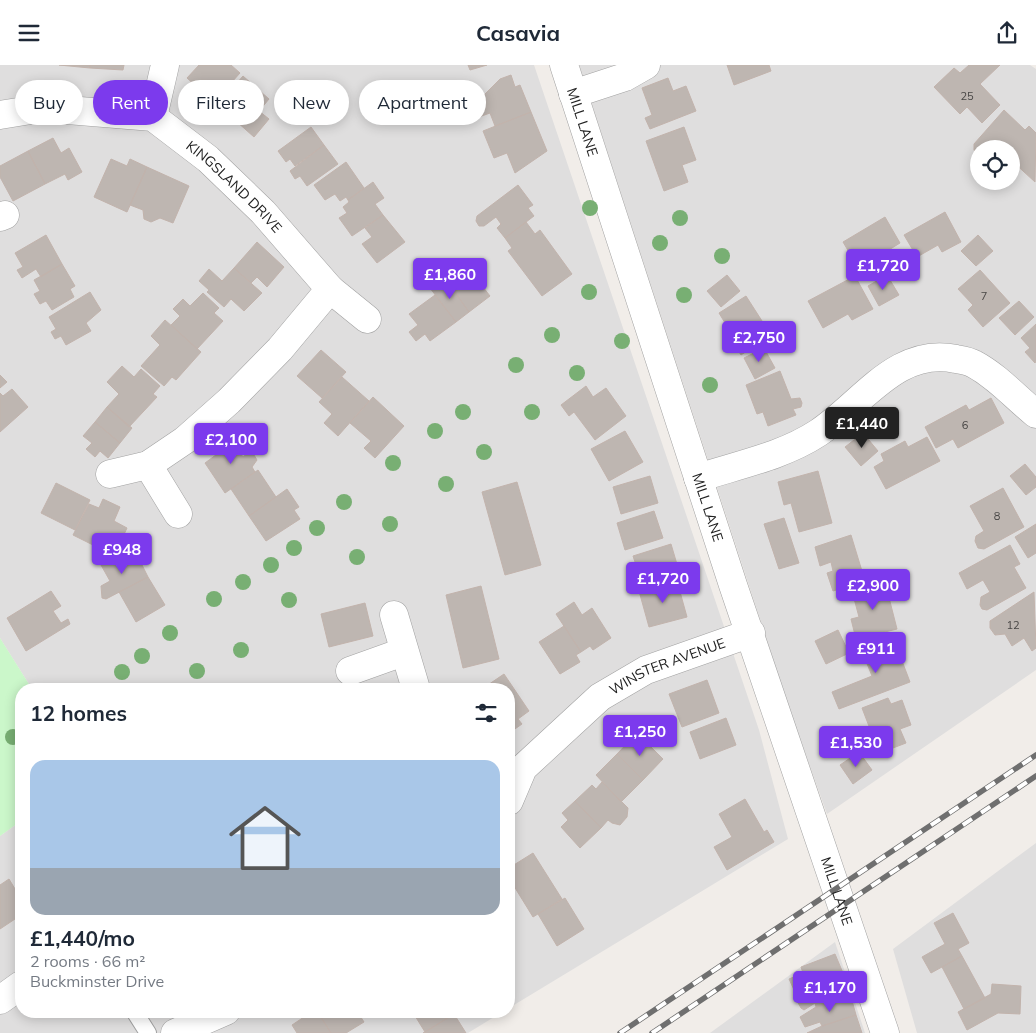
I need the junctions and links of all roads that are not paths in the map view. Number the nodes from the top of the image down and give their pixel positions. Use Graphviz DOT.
graph roads {
  1 [pos="165,65"];
  2 [pos="564,65"];
  3 [pos="646,65"];
  4 [pos="162,80"];
  5 [pos="573,94"];
  6 [pos="93,112"];
  7 [pos="0,115"];
  8 [pos="163,125"];
  9 [pos="330,289"];
  10 [pos="366,319"];
  11 [pos="1036,414"];
  12 [pos="148,465"];
  13 [pos="110,474"];
  14 [pos="698,478"];
  15 [pos="178,514"];
  16 [pos="394,615"];
  17 [pos="751,633"];
  18 [pos="403,651"];
  19 [pos="350,671"];
  20 [pos="414,683"];
  21 [pos="516,765"];
  22 [pos="15,989"];
  23 [pos="0,1000"];
  24 [pos="138,1018"];
  25 [pos="211,1018"];
  26 [pos="148,1033"];
  27 [pos="175,1033"];
  28 [pos="886,1033"];
  1 -- 4 [label="street"];
  2 -- 5 [label="street, MILL LANE"];
  3 -- 5 [label="street"];
  5 -- 14 [label="street, MILL LANE"];
  6 -- 7 [label="street"];
  8 -- 9 [label="street, KINGSLAND DRIVE"];
  9 -- 10 [label="street, KINGSLAND DRIVE"];
  9 -- 12 [label="street"];
  11 -- 14 [label="street"];
  12 -- 13 [label="street"];
  12 -- 15 [label="street"];
  14 -- 17 [label="street, MILL LANE"];
  16 -- 18 [label="street"];
  17 -- 21 [label="street, WINSTER AVENUE"];
  17 -- 28 [label="street, MILL LANE"];
  18 -- 19 [label="street"];
  18 -- 20 [label="street"];
  22 -- 23 [label="street"];
  24 -- 26 [label="lane"];
  25 -- 27 [label="street"];
}
